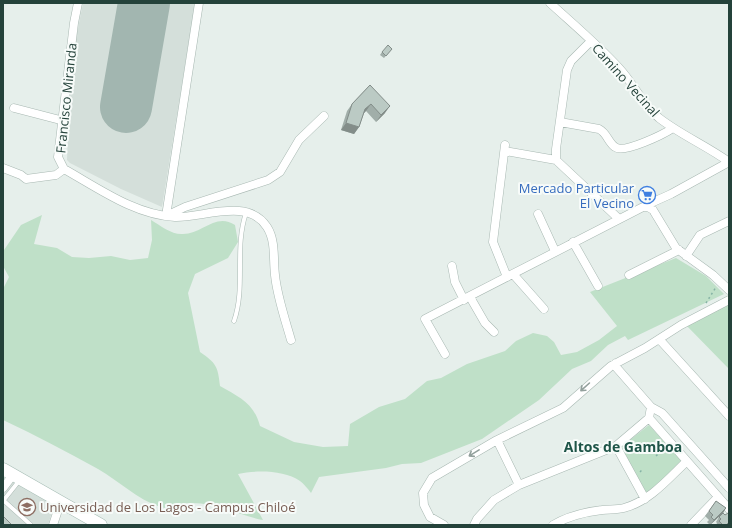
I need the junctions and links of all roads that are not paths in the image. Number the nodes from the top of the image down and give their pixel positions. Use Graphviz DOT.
graph roads {
  1 [pos="78,3"];
  2 [pos="199,3"];
  3 [pos="550,3"];
  4 [pos="591,41"];
  5 [pos="14,108"];
  6 [pos="324,116"];
  7 [pos="64,121"];
  8 [pos="560,122"];
  9 [pos="673,128"];
  10 [pos="556,160"];
  11 [pos="729,162"];
  12 [pos="3,168"];
  13 [pos="64,169"];
  14 [pos="648,207"];
  15 [pos="246,212"];
  16 [pos="538,214"];
  17 [pos="166,216"];
  18 [pos="619,218"];
  19 [pos="729,221"];
  20 [pos="573,242"];
  21 [pos="678,250"];
  22 [pos="555,251"];
  23 [pos="686,256"];
  24 [pos="452,266"];
  25 [pos="629,275"];
  26 [pos="510,276"];
  27 [pos="598,286"];
  28 [pos="729,290"];
  29 [pos="467,298"];
  30 [pos="729,300"];
  31 [pos="544,308"];
  32 [pos="234,321"];
  33 [pos="494,332"];
  34 [pos="291,340"];
  35 [pos="660,340"];
  36 [pos="445,354"];
  37 [pos="616,363"];
  38 [pos="651,407"];
  39 [pos="729,416"];
  40 [pos="649,418"];
  41 [pos="497,440"];
  42 [pos="616,446"];
  43 [pos="687,462"];
  44 [pos="12,474"];
  45 [pos="728,484"];
  46 [pos="518,485"];
  47 [pos="3,488"];
  48 [pos="718,497"];
  49 [pos="645,498"];
  50 [pos="3,500"];
  51 [pos="61,501"];
  52 [pos="729,509"];
  53 [pos="31,525"];
  54 [pos="53,525"];
  55 [pos="101,525"];
  56 [pos="444,525"];
  57 [pos="474,525"];
  58 [pos="553,525"];
  59 [pos="690,525"];
  1 -- 7 [label="street, Francisco Miranda"];
  2 -- 17 [label="street"];
  3 -- 4 [label="street, Camino Vecinal"];
  4 -- 8 [label="street"];
  4 -- 9 [label="street, Camino Vecinal"];
  5 -- 7 [label="street"];
  6 -- 17 [label="street"];
  7 -- 13 [label="street, Francisco Miranda"];
  8 -- 9 [label="street"];
  8 -- 10 [label="street"];
  9 -- 11 [label="street, Camino Vecinal"];
  10 -- 18 [label="street"];
  10 -- 26 [label="street"];
  11 -- 14 [label="street"];
  12 -- 13 [label="street"];
  13 -- 17 [label="street, Francisco Miranda"];
  14 -- 18 [label="street"];
  14 -- 21 [label="street"];
  15 -- 17 [label="street, Francisco Miranda"];
  15 -- 32 [label="lane"];
  15 -- 34 [label="street"];
  16 -- 22 [label="street"];
  18 -- 20 [label="street"];
  19 -- 23 [label="street"];
  20 -- 22 [label="street"];
  20 -- 27 [label="street"];
  21 -- 23 [label="street"];
  21 -- 25 [label="street"];
  22 -- 26 [label="street"];
  23 -- 28 [label="street"];
  24 -- 29 [label="street"];
  26 -- 29 [label="street"];
  26 -- 31 [label="street"];
  29 -- 33 [label="street"];
  29 -- 36 [label="street"];
  30 -- 35 [label="street"];
  35 -- 37 [label="street"];
  35 -- 39 [label="street"];
  37 -- 38 [label="street"];
  37 -- 41 [label="street, one-way"];
  38 -- 40 [label="street"];
  38 -- 45 [label="street"];
  40 -- 42 [label="street"];
  40 -- 43 [label="street"];
  41 -- 46 [label="street"];
  41 -- 56 [label="street, one-way"];
  42 -- 46 [label="street"];
  42 -- 49 [label="street"];
  43 -- 48 [label="street"];
  43 -- 49 [label="street"];
  44 -- 47 [label="street"];
  44 -- 50 [label="lane"];
  44 -- 51 [label="street"];
  46 -- 57 [label="street"];
  48 -- 52 [label="street"];
  48 -- 59 [label="street"];
  49 -- 58 [label="street"];
  50 -- 53 [label="lane"];
  51 -- 54 [label="street"];
  51 -- 55 [label="street"];
}
